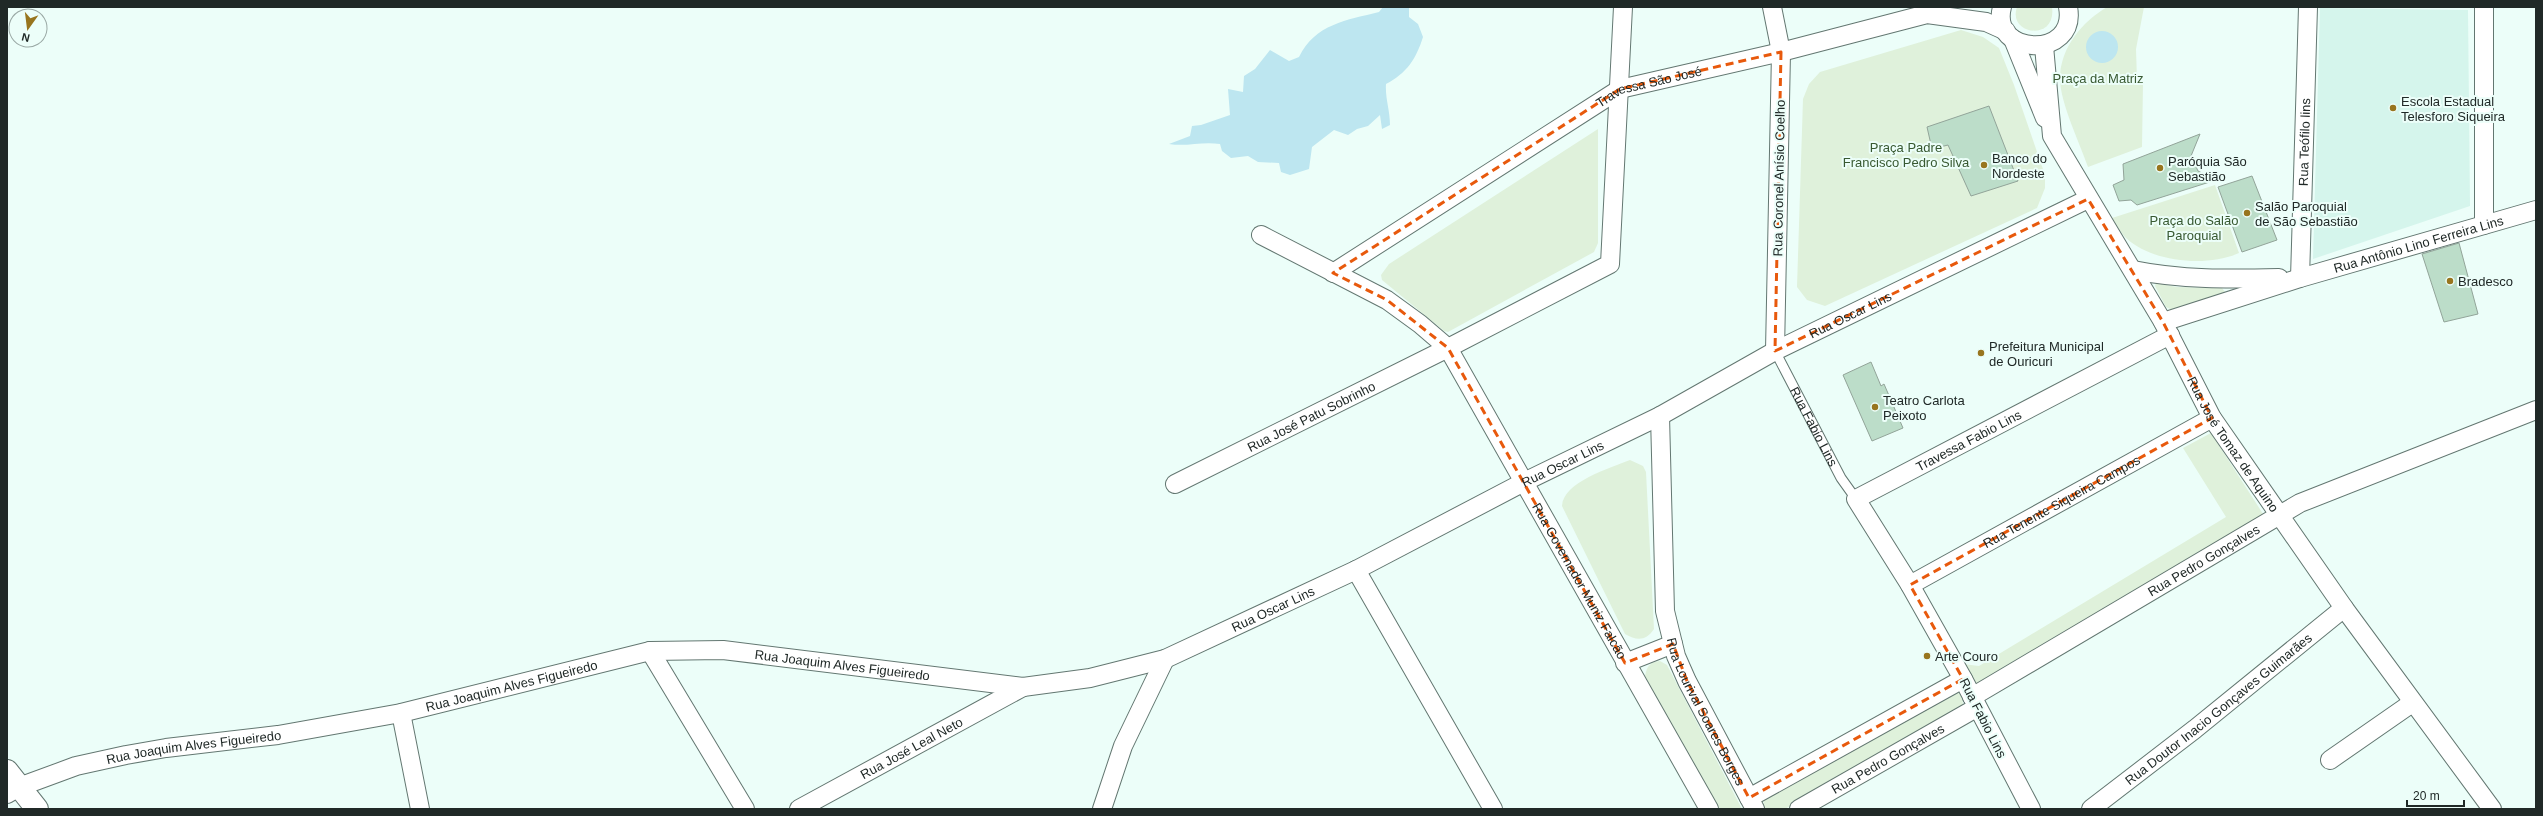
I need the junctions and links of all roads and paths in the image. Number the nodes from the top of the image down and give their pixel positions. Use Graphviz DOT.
graph roads {
  1 [pos="1623,7"];
  2 [pos="1772,7"];
  3 [pos="1946,7"];
  4 [pos="2002,7"];
  5 [pos="2308,7"];
  6 [pos="2484,7"];
  7 [pos="2070,8"];
  8 [pos="1927,14"];
  9 [pos="2010,35"];
  10 [pos="2044,46"];
  11 [pos="1781,52"];
  12 [pos="1620,89"];
  13 [pos="2052,136"];
  14 [pos="2088,199"];
  15 [pos="2536,210"];
  16 [pos="2484,225"];
  17 [pos="1261,235"];
  18 [pos="2133,270"];
  19 [pos="1333,273"];
  20 [pos="2300,278"];
  21 [pos="2167,329"];
  22 [pos="1448,348"];
  23 [pos="1775,351"];
  24 [pos="2536,410"];
  25 [pos="1660,416"];
  26 [pos="2212,418"];
  27 [pos="1524,482"];
  28 [pos="1175,484"];
  29 [pos="1856,499"];
  30 [pos="2279,514"];
  31 [pos="1356,570"];
  32 [pos="1910,585"];
  33 [pos="2344,608"];
  34 [pos="1673,644"];
  35 [pos="650,651"];
  36 [pos="1165,659"];
  37 [pos="1625,663"];
  38 [pos="1963,679"];
  39 [pos="1023,686"];
  40 [pos="1974,702"];
  41 [pos="2412,703"];
  42 [pos="401,713"];
  43 [pos="2330,760"];
  44 [pos="11,784"];
  45 [pos="1752,804"];
  46 [pos="37,809"];
  47 [pos="420,809"];
  48 [pos="745,809"];
  49 [pos="799,809"];
  50 [pos="1102,809"];
  51 [pos="1492,809"];
  52 [pos="1709,809"];
  53 [pos="1799,809"];
  54 [pos="2031,809"];
  55 [pos="2091,809"];
  56 [pos="2492,809"];
  1 -- 12 [label="street"];
  2 -- 11 [label="street, Rua Coronel Anísio Coelho"];
  3 -- 8 [label="street"];
  4 -- 9 [label="street"];
  5 -- 20 [label="street, Rua Teófilo lins"];
  6 -- 16 [label="street"];
  7 -- 10 [label="street"];
  8 -- 9 [label="street, Travessa São José"];
  8 -- 11 [label="street, Travessa São José"];
  9 -- 10 [label="street"];
  9 -- 13 [label="street"];
  10 -- 13 [label="street, Rua José Tomaz de Aquino"];
  11 -- 12 [label="street, Travessa São José"];
  11 -- 23 [label="street, Rua Coronel Anísio Coelho"];
  12 -- 19 [label="street, Travessa São José"];
  12 -- 22 [label="street, Rua José Patu Sobrinho"];
  13 -- 14 [label="street, Rua José Tomaz de Aquino"];
  14 -- 18 [label="street, Rua José Tomaz de Aquino"];
  14 -- 23 [label="street, Rua Oscar Lins"];
  15 -- 16 [label="street, Rua Antônio Lino Ferreira Lins"];
  16 -- 20 [label="street, Rua Antônio Lino Ferreira Lins"];
  17 -- 19 [label="street, Rua Governador Muniz Falcão"];
  18 -- 20 [label="street, Rua Antônio Lino Ferreira Lins"];
  18 -- 21 [label="street, Rua José Tomaz de Aquino"];
  19 -- 22 [label="street, Rua Governador Muniz Falcão"];
  20 -- 21 [label="street, Rua Antônio Lino Ferreira Lins"];
  21 -- 26 [label="street, Rua José Tomaz de Aquino"];
  21 -- 29 [label="street, Travessa Fabio Lins"];
  22 -- 27 [label="street, Rua Governador Muniz Falcão"];
  22 -- 28 [label="street, Rua José Patu Sobrinho"];
  23 -- 25 [label="street, Rua Oscar Lins"];
  23 -- 29 [label="lane, Rua Fabio Lins"];
  24 -- 30 [label="street, Rua Pedro Gonçalves"];
  25 -- 27 [label="street, Rua Oscar Lins"];
  25 -- 34 [label="street, Rua Lourival Soares Borges"];
  26 -- 30 [label="street, Rua José Tomaz de Aquino"];
  26 -- 32 [label="street, Rua Tenente Siqueira Campos"];
  27 -- 31 [label="street, Rua Oscar Lins"];
  27 -- 37 [label="street, Rua Governador Muniz Falcão"];
  29 -- 32 [label="street"];
  30 -- 33 [label="street, Rua José Tomaz de Aquino"];
  30 -- 40 [label="street, Rua Pedro Gonçalves"];
  31 -- 36 [label="street, Rua Oscar Lins"];
  31 -- 51 [label="street"];
  32 -- 38 [label="street, Rua Fabio Lins"];
  33 -- 41 [label="street, Rua José Tomaz de Aquino"];
  33 -- 55 [label="street, Rua Doutor Inacio Gonçaves Guimarães"];
  34 -- 37 [label="street"];
  34 -- 45 [label="street, Rua Lourival Soares Borges"];
  35 -- 39 [label="street, Rua Joaquim Alves Figueiredo"];
  35 -- 42 [label="street, Rua Joaquim Alves Figueiredo"];
  35 -- 48 [label="street"];
  36 -- 39 [label="street, Rua Oscar Lins"];
  36 -- 50 [label="street"];
  37 -- 52 [label="street, Rua Governador Muniz Falcão"];
  38 -- 40 [label="street, Rua Fabio Lins"];
  38 -- 45 [label="street"];
  39 -- 49 [label="street, Rua José Leal Neto"];
  40 -- 53 [label="street, Rua Pedro Gonçalves"];
  40 -- 54 [label="street, Rua Fabio Lins"];
  41 -- 43 [label="street"];
  41 -- 56 [label="street, Rua José Tomaz de Aquino"];
  42 -- 44 [label="street, Rua Joaquim Alves Figueiredo"];
  42 -- 47 [label="street"];
  44 -- 46 [label="highway"];
}
